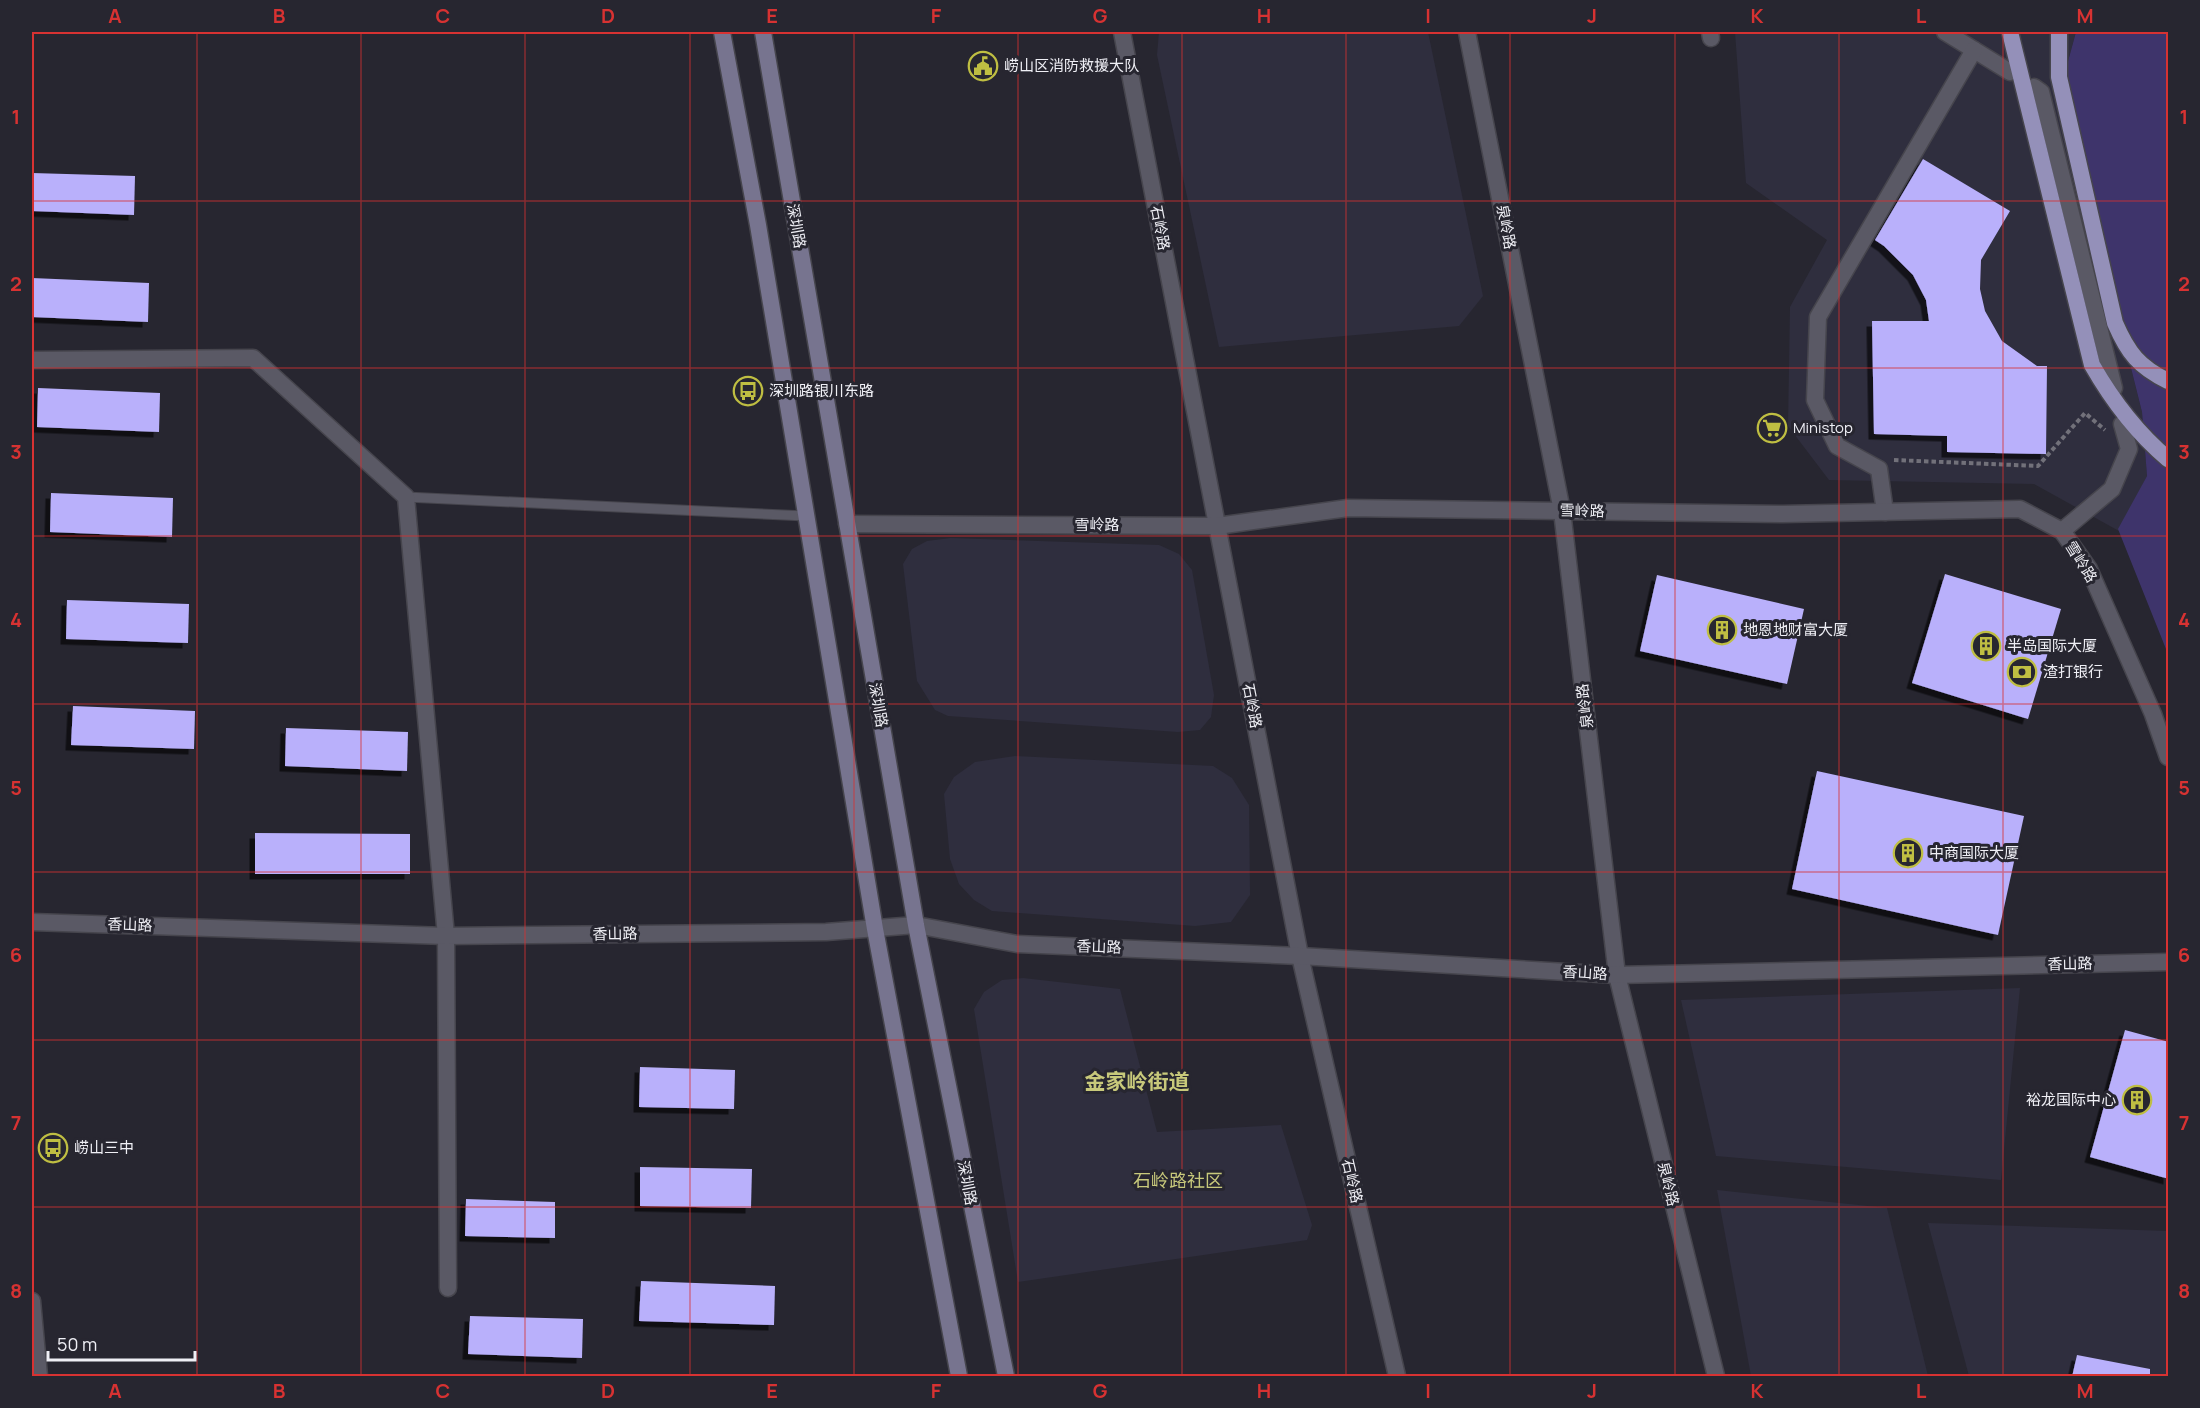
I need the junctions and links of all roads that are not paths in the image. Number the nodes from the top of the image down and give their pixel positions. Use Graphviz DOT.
graph roads {
  1 [pos="722,32"];
  2 [pos="763,32"];
  3 [pos="1122,32"];
  4 [pos="1467,32"];
  5 [pos="1945,32"];
  6 [pos="2010,32"];
  7 [pos="2059,32"];
  8 [pos="1974,50"];
  9 [pos="2010,72"];
  10 [pos="2034,87"];
  11 [pos="32,360"];
  12 [pos="2169,381"];
  13 [pos="2114,388"];
  14 [pos="2122,424"];
  15 [pos="2169,459"];
  16 [pos="406,497"];
  17 [pos="1562,511"];
  18 [pos="1885,512"];
  19 [pos="806,516"];
  20 [pos="847,524"];
  21 [pos="1217,526"];
  22 [pos="2061,531"];
  23 [pos="2169,757"];
  24 [pos="32,922"];
  25 [pos="916,925"];
  26 [pos="875,929"];
  27 [pos="446,936"];
  28 [pos="1300,956"];
  29 [pos="2169,962"];
  30 [pos="1617,975"];
  31 [pos="448,1288"];
  32 [pos="32,1301"];
  33 [pos="39,1377"];
  34 [pos="959,1377"];
  35 [pos="1006,1377"];
  36 [pos="1397,1377"];
  37 [pos="1716,1377"];
  1 -- 19 [label="main road"];
  2 -- 20 [label="main road, 深圳路"];
  3 -- 21 [label="street, 石岭路 / 石岭路"];
  4 -- 17 [label="street, 泉岭路"];
  5 -- 8 [label="street"];
  6 -- 15 [label="main road"];
  7 -- 12 [label="main road"];
  8 -- 9 [label="street"];
  8 -- 18 [label="street"];
  10 -- 13 [label="street"];
  11 -- 16 [label="street"];
  14 -- 22 [label="street"];
  16 -- 19 [label="lane"];
  16 -- 27 [label="street"];
  17 -- 18 [label="street, 雪岭路"];
  17 -- 21 [label="street, 雪岭路"];
  17 -- 30 [label="street, 泉岭路"];
  18 -- 22 [label="street, 雪岭路"];
  19 -- 26 [label="main road"];
  20 -- 21 [label="street, 雪岭路"];
  20 -- 25 [label="main road, 深圳路"];
  21 -- 28 [label="street, 石岭路 / 石岭路"];
  22 -- 23 [label="street, 雪岭路"];
  24 -- 27 [label="street, 香山路"];
  25 -- 26 [label="street, 香山路"];
  25 -- 28 [label="street, 香山路"];
  25 -- 35 [label="main road, 深圳路"];
  26 -- 27 [label="street, 香山路"];
  26 -- 34 [label="main road"];
  27 -- 31 [label="street"];
  28 -- 30 [label="street, 香山路"];
  28 -- 36 [label="street, 石岭路 / 石岭路"];
  29 -- 30 [label="street, 香山路"];
  30 -- 37 [label="street, 泉岭路"];
  32 -- 33 [label="street"];
}
